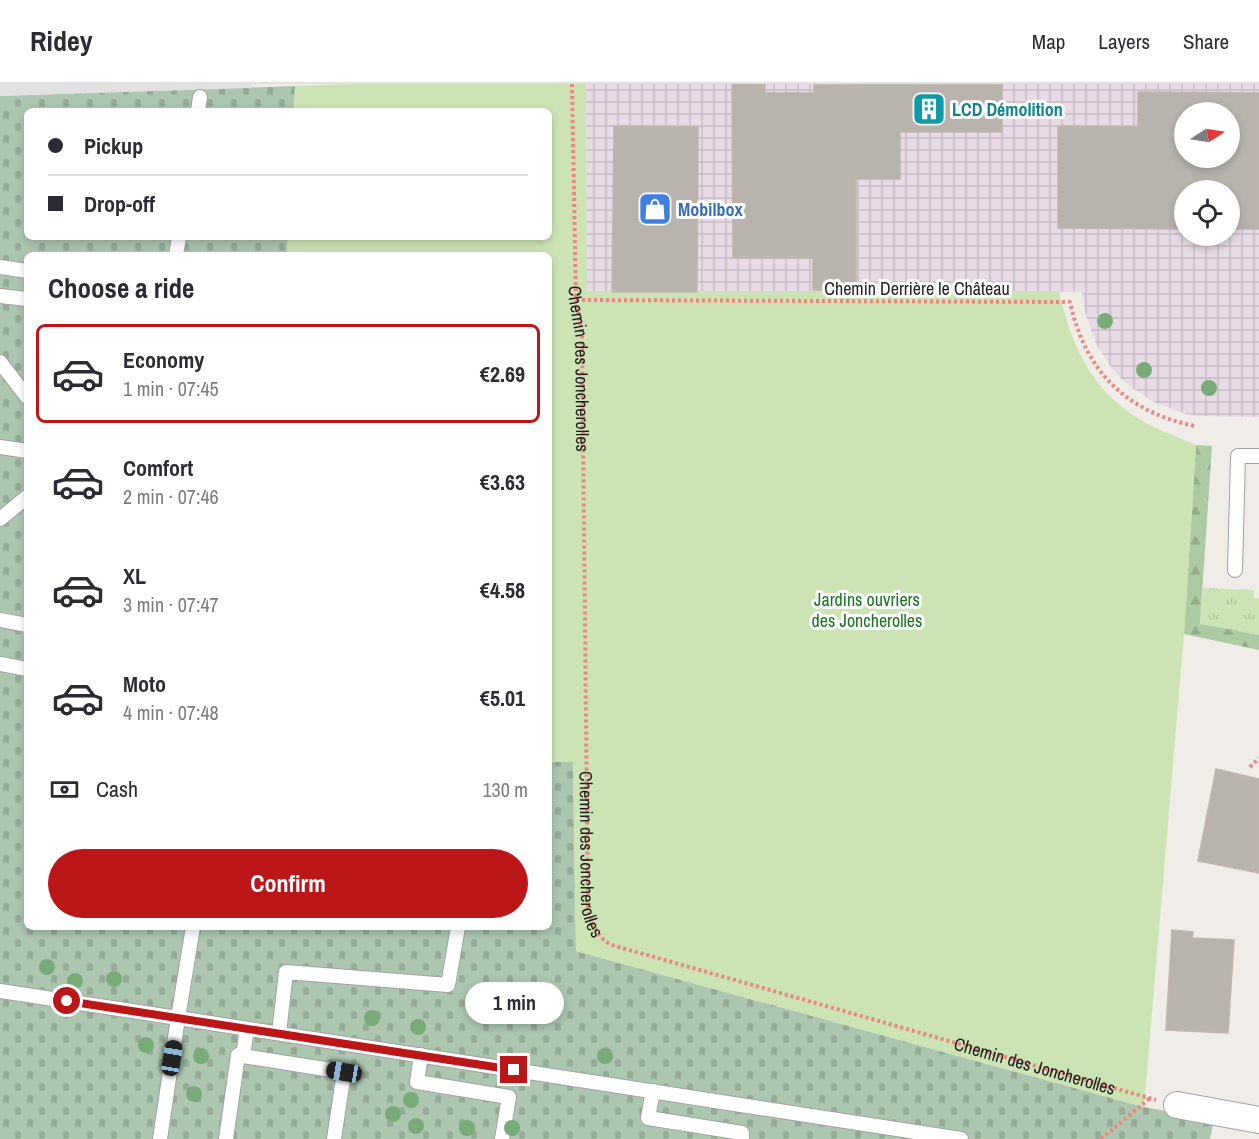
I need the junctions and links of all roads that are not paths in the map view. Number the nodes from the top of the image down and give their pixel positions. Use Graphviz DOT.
graph roads {
  1 [pos="0,267"];
  2 [pos="24,271"];
  3 [pos="0,296"];
  4 [pos="24,299"];
  5 [pos="0,362"];
  6 [pos="24,394"];
  7 [pos="0,447"];
  8 [pos="24,451"];
  9 [pos="1259,456"];
  10 [pos="24,499"];
  11 [pos="0,519"];
  12 [pos="1235,570"];
  13 [pos="0,620"];
  14 [pos="24,624"];
  15 [pos="0,664"];
  16 [pos="24,668"];
  17 [pos="193,930"];
  18 [pos="457,930"];
  19 [pos="0,991"];
  20 [pos="178,1018"];
  21 [pos="247,1029"];
  22 [pos="279,1033"];
  23 [pos="421,1055"];
  24 [pos="243,1056"];
  25 [pos="653,1091"];
  26 [pos="1177,1105"];
  27 [pos="1259,1120"];
  28 [pos="888,1133"];
  29 [pos="160,1139"];
  30 [pos="226,1139"];
  31 [pos="334,1139"];
  32 [pos="502,1139"];
  33 [pos="742,1139"];
  34 [pos="961,1139"];
  1 -- 2 [label="lane"];
  3 -- 4 [label="lane"];
  5 -- 6 [label="lane"];
  7 -- 8 [label="lane"];
  9 -- 12 [label="lane"];
  10 -- 11 [label="lane"];
  13 -- 14 [label="lane"];
  15 -- 16 [label="lane"];
  17 -- 20 [label="lane"];
  18 -- 22 [label="lane"];
  19 -- 20 [label="lane"];
  20 -- 21 [label="lane"];
  20 -- 29 [label="lane"];
  21 -- 22 [label="lane"];
  21 -- 24 [label="lane"];
  22 -- 23 [label="lane"];
  23 -- 25 [label="lane"];
  23 -- 32 [label="lane"];
  24 -- 30 [label="lane"];
  24 -- 31 [label="lane"];
  25 -- 28 [label="lane"];
  25 -- 33 [label="lane"];
  26 -- 27 [label="street"];
  28 -- 34 [label="lane"];
}
